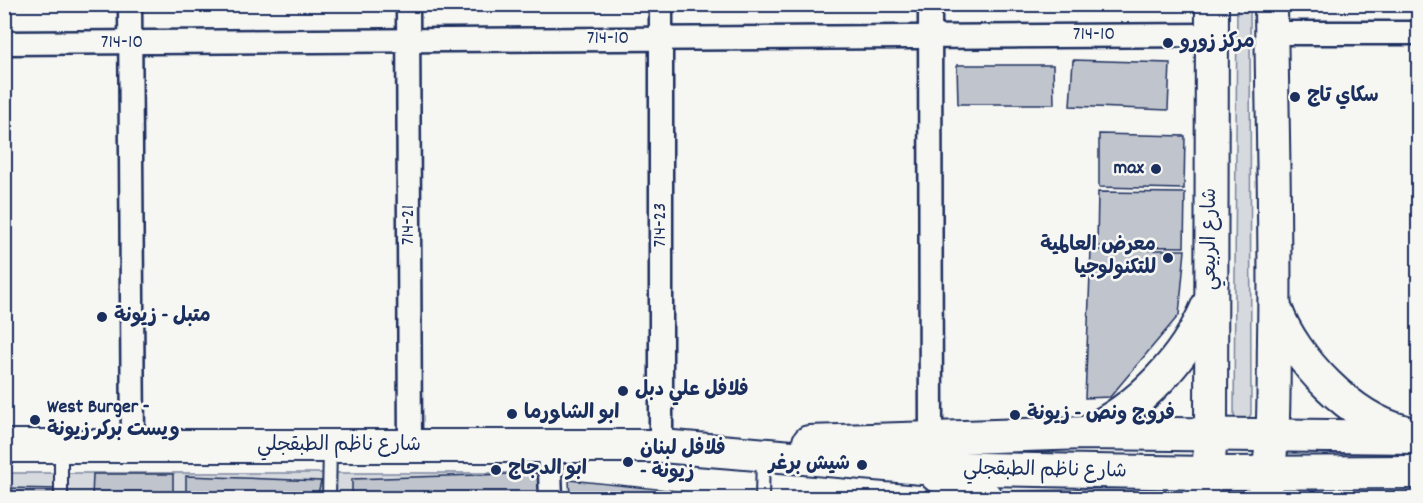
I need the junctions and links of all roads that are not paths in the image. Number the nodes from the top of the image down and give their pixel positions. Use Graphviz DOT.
graph roads {
  1 [pos="130,4"];
  2 [pos="408,4"];
  3 [pos="662,4"];
  4 [pos="930,4"];
  5 [pos="1271,19"];
  6 [pos="1212,20"];
  7 [pos="1419,33"];
  8 [pos="930,37"];
  9 [pos="662,38"];
  10 [pos="408,40"];
  11 [pos="4,43"];
  12 [pos="131,43"];
  13 [pos="1211,296"];
  14 [pos="1275,306"];
  15 [pos="1085,433"];
  16 [pos="1211,434"];
  17 [pos="1272,435"];
  18 [pos="1419,436"];
  19 [pos="931,437"];
  20 [pos="4,446"];
  21 [pos="133,446"];
  22 [pos="330,446"];
  23 [pos="410,446"];
  24 [pos="549,446"];
  25 [pos="61,447"];
  26 [pos="667,447"];
  27 [pos="764,449"];
  28 [pos="922,468"];
  29 [pos="1419,472"];
  30 [pos="1204,486"];
  31 [pos="1266,486"];
  32 [pos="61,498"];
  33 [pos="330,498"];
  34 [pos="552,498"];
  35 [pos="762,498"];
  36 [pos="986,498"];
  1 -- 12 [label="street"];
  2 -- 10 [label="street, 714-21"];
  3 -- 9 [label="street, 714-23"];
  4 -- 8 [label="street"];
  5 -- 7 [label="street"];
  5 -- 14 [label="main road"];
  6 -- 8 [label="street, 714-10"];
  6 -- 13 [label="main road, شارع الربيعي"];
  8 -- 9 [label="street, 714-10"];
  8 -- 19 [label="street"];
  9 -- 10 [label="street, 714-10"];
  9 -- 26 [label="street, 714-23"];
  10 -- 12 [label="street, 714-10"];
  10 -- 23 [label="street, 714-21"];
  11 -- 12 [label="street, 714-10"];
  12 -- 21 [label="street"];
  13 -- 15 [label="main road"];
  13 -- 16 [label="main road, شارع الربيعي"];
  14 -- 17 [label="main road"];
  14 -- 18 [label="main road"];
  15 -- 16 [label="main road, شارع ناظم الطبقجلي"];
  15 -- 19 [label="main road, شارع ناظم الطبقجلي"];
  16 -- 17 [label="main road, شارع ناظم الطبقجلي"];
  16 -- 30 [label="main road, شارع الربيعي"];
  17 -- 18 [label="main road, شارع ناظم الطبقجلي"];
  17 -- 31 [label="main road"];
  19 -- 27 [label="main road, شارع ناظم الطبقجلي"];
  20 -- 25 [label="main road, شارع ناظم الطبقجلي"];
  21 -- 22 [label="main road, شارع ناظم الطبقجلي"];
  21 -- 25 [label="main road, شارع ناظم الطبقجلي"];
  22 -- 23 [label="main road, شارع ناظم الطبقجلي"];
  22 -- 33 [label="lane"];
  23 -- 24 [label="main road, شارع ناظم الطبقجلي"];
  24 -- 26 [label="main road, شارع ناظم الطبقجلي"];
  24 -- 34 [label="street"];
  25 -- 32 [label="lane"];
  26 -- 27 [label="main road, شارع ناظم الطبقجلي"];
  27 -- 28 [label="main road, شارع ناظم الطبقجلي"];
  27 -- 35 [label="lane"];
  28 -- 30 [label="main road, شارع ناظم الطبقجلي"];
  28 -- 36 [label="main road"];
  29 -- 31 [label="main road, شارع ناظم الطبقجلي"];
  30 -- 31 [label="main road, شارع ناظم الطبقجلي"];
}
